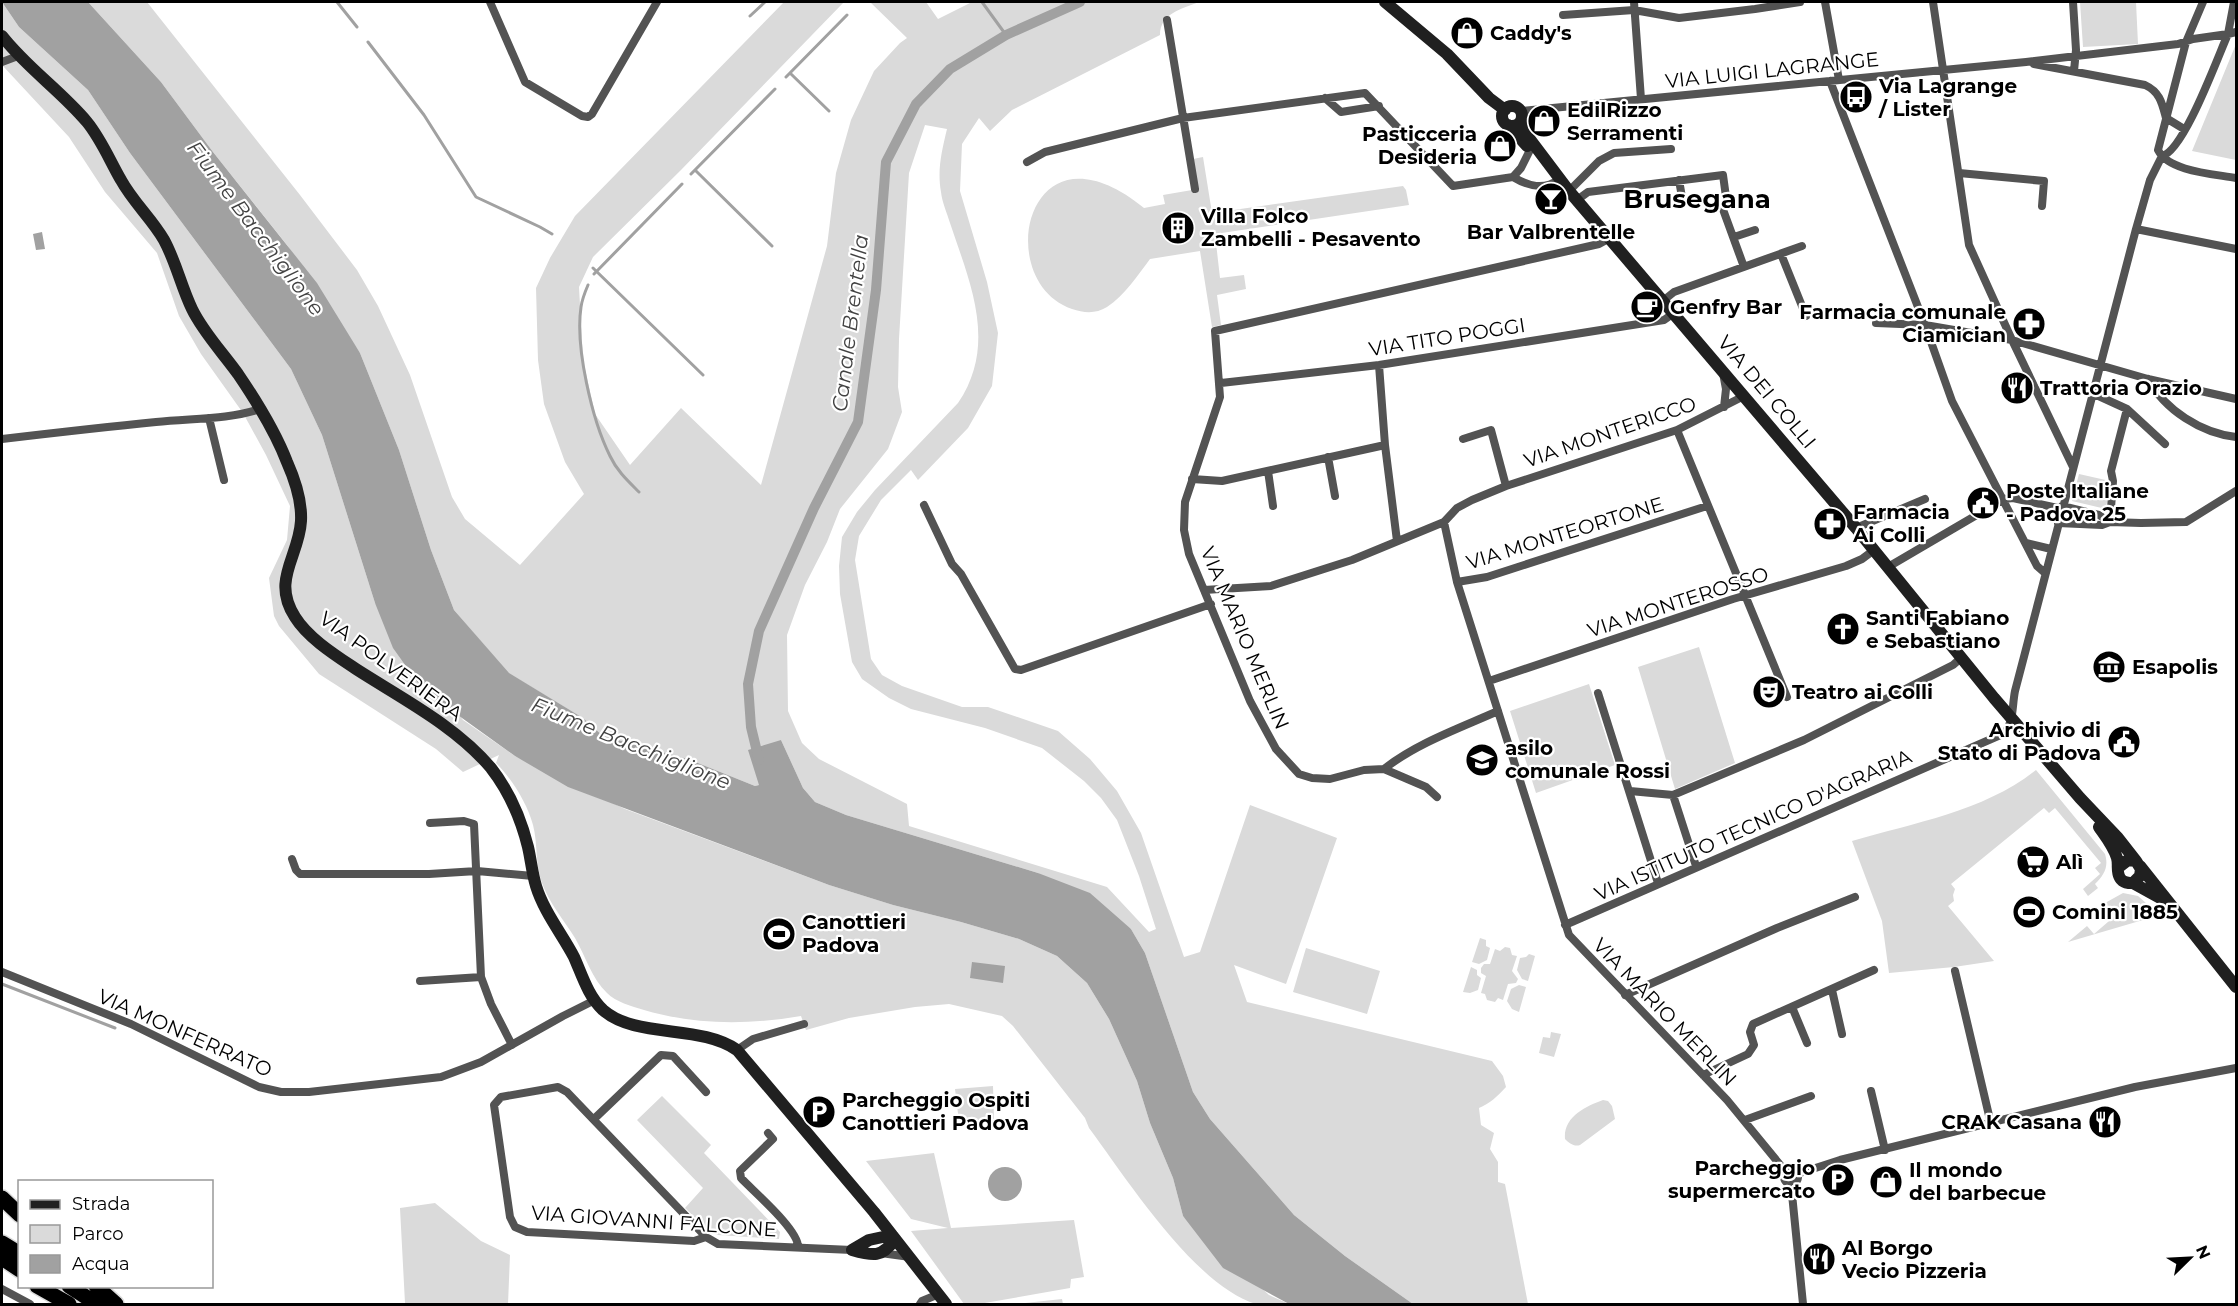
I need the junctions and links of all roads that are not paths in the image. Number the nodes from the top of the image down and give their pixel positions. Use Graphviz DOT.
graph roads {
  1 [pos="490,2"];
  2 [pos="657,2"];
  3 [pos="1385,2"];
  4 [pos="1800,2"];
  5 [pos="1825,2"];
  6 [pos="1933,2"];
  7 [pos="2073,2"];
  8 [pos="2203,2"];
  9 [pos="2234,2"];
  10 [pos="1634,6"];
  11 [pos="1563,15"];
  12 [pos="1167,20"];
  13 [pos="2232,33"];
  14 [pos="2,36"];
  15 [pos="2186,42"];
  16 [pos="18,56"];
  17 [pos="2076,56"];
  18 [pos="2,62"];
  19 [pos="2026,62"];
  20 [pos="1943,69"];
  21 [pos="2074,71"];
  22 [pos="1839,80"];
  23 [pos="1830,81"];
  24 [pos="1325,98"];
  25 [pos="1641,99"];
  26 [pos="1379,106"];
  27 [pos="1182,118"];
  28 [pos="2166,118"];
  29 [pos="1517,119"];
  30 [pos="2184,129"];
  31 [pos="1671,149"];
  32 [pos="1530,150"];
  33 [pos="2162,156"];
  34 [pos="1027,162"];
  35 [pos="1959,173"];
  36 [pos="1513,177"];
  37 [pos="1559,178"];
  38 [pos="2236,178"];
  39 [pos="1679,180"];
  40 [pos="1195,189"];
  41 [pos="1573,195"];
  42 [pos="1683,204"];
  43 [pos="2042,206"];
  44 [pos="2136,229"];
  45 [pos="1755,230"];
  46 [pos="1734,237"];
  47 [pos="1610,238"];
  48 [pos="1802,246"];
  49 [pos="2236,249"];
  50 [pos="1780,254"];
  51 [pos="1744,267"];
  52 [pos="1664,300"];
  53 [pos="1674,313"];
  54 [pos="1806,316"];
  55 [pos="1876,323"];
  56 [pos="1925,325"];
  57 [pos="2012,340"];
  58 [pos="1379,365"];
  59 [pos="2100,365"];
  60 [pos="1722,369"];
  61 [pos="2148,379"];
  62 [pos="1221,383"];
  63 [pos="2092,393"];
  64 [pos="1744,396"];
  65 [pos="2236,399"];
  66 [pos="1724,407"];
  67 [pos="261,409"];
  68 [pos="2127,409"];
  69 [pos="208,418"];
  70 [pos="1677,430"];
  71 [pos="2236,437"];
  72 [pos="1463,438"];
  73 [pos="2,439"];
  74 [pos="2165,444"];
  75 [pos="1385,445"];
  76 [pos="1328,457"];
  77 [pos="2073,466"];
  78 [pos="1268,471"];
  79 [pos="224,480"];
  80 [pos="1192,480"];
  81 [pos="1506,486"];
  82 [pos="2236,491"];
  83 [pos="1335,496"];
  84 [pos="1925,499"];
  85 [pos="2004,499"];
  86 [pos="924,505"];
  87 [pos="1273,506"];
  88 [pos="1707,506"];
  89 [pos="2062,508"];
  90 [pos="1444,522"];
  91 [pos="2110,522"];
  92 [pos="2058,523"];
  93 [pos="1856,528"];
  94 [pos="1397,541"];
  95 [pos="2026,543"];
  96 [pos="2051,549"];
  97 [pos="1874,550"];
  98 [pos="1888,567"];
  99 [pos="2045,573"];
  100 [pos="1457,582"];
  101 [pos="1204,590"];
  102 [pos="1744,596"];
  103 [pos="1211,604"];
  104 [pos="1961,658"];
  105 [pos="1489,681"];
  106 [pos="1598,693"];
  107 [pos="1787,697"];
  108 [pos="1498,711"];
  109 [pos="2013,719"];
  110 [pos="1384,769"];
  111 [pos="1630,791"];
  112 [pos="1673,795"];
  113 [pos="1437,797"];
  114 [pos="2080,798"];
  115 [pos="430,823"];
  116 [pos="292,859"];
  117 [pos="2138,864"];
  118 [pos="1696,866"];
  119 [pos="2119,867"];
  120 [pos="477,871"];
  121 [pos="533,876"];
  122 [pos="1658,883"];
  123 [pos="2133,883"];
  124 [pos="1856,897"];
  125 [pos="2171,905"];
  126 [pos="1565,925"];
  127 [pos="1874,970"];
  128 [pos="1955,971"];
  129 [pos="2,972"];
  130 [pos="481,977"];
  131 [pos="420,981"];
  132 [pos="2236,987"];
  133 [pos="1832,990"];
  134 [pos="1625,995"];
  135 [pos="595,1000"];
  136 [pos="1792,1007"];
  137 [pos="804,1024"];
  138 [pos="1842,1034"];
  139 [pos="1807,1043"];
  140 [pos="512,1045"];
  141 [pos="737,1050"];
  142 [pos="2234,1070"];
  143 [pos="1703,1075"];
  144 [pos="1871,1091"];
  145 [pos="706,1092"];
  146 [pos="1811,1096"];
  147 [pos="594,1119"];
  148 [pos="1745,1120"];
  149 [pos="1991,1124"];
  150 [pos="768,1133"];
  151 [pos="1885,1150"];
  152 [pos="1786,1172"];
  153 [pos="1797,1174"];
  154 [pos="1791,1184"];
  155 [pos="2,1198"];
  156 [pos="874,1212"];
  157 [pos="18,1213"];
  158 [pos="706,1237"];
  159 [pos="894,1237"];
  160 [pos="869,1240"];
  161 [pos="2,1243"];
  162 [pos="798,1247"];
  163 [pos="852,1250"];
  164 [pos="18,1253"];
  165 [pos="881,1253"];
  166 [pos="910,1257"];
  167 [pos="2,1258"];
  168 [pos="2,1267"];
  169 [pos="18,1269"];
  170 [pos="18,1276"];
  171 [pos="2,1288"];
  172 [pos="39,1288"];
  173 [pos="44,1288"];
  174 [pos="71,1288"];
  175 [pos="97,1288"];
  176 [pos="943,1299"];
  177 [pos="30,1305"];
  178 [pos="70,1305"];
  179 [pos="97,1305"];
  180 [pos="116,1305"];
  181 [pos="920,1305"];
  182 [pos="1803,1305"];
  1 -- 2 [label="street"];
  3 -- 29 [label="street"];
  4 -- 10 [label="street"];
  5 -- 22 [label="street"];
  6 -- 20 [label="street"];
  7 -- 17 [label="street"];
  8 -- 15 [label="street"];
  9 -- 13 [label="street"];
  10 -- 11 [label="street"];
  10 -- 25 [label="street"];
  12 -- 27 [label="street"];
  13 -- 15 [label="street"];
  13 -- 30 [label="street"];
  14 -- 16 [label="street, VIA POLVERIERA"];
  15 -- 17 [label="street"];
  15 -- 28 [label="street"];
  16 -- 18 [label="street"];
  16 -- 67 [label="street, VIA POLVERIERA"];
  17 -- 19 [label="street"];
  17 -- 21 [label="street"];
  19 -- 20 [label="street, VIA LUIGI LAGRANGE"];
  19 -- 21 [label="street"];
  20 -- 22 [label="street, VIA LUIGI LAGRANGE"];
  20 -- 35 [label="street"];
  21 -- 28 [label="street"];
  22 -- 23 [label="street, VIA LUIGI LAGRANGE"];
  23 -- 25 [label="street, VIA LUIGI LAGRANGE"];
  23 -- 56 [label="street"];
  24 -- 26 [label="street"];
  24 -- 26 [label="street"];
  24 -- 27 [label="street"];
  25 -- 29 [label="street, VIA LUIGI LAGRANGE"];
  26 -- 36 [label="street"];
  27 -- 34 [label="street"];
  27 -- 40 [label="street"];
  28 -- 30 [label="street"];
  28 -- 33 [label="street"];
  29 -- 32 [label="street, VIA DEI COLLI"];
  29 -- 37 [label="street, VIA DEI COLLI"];
  30 -- 33 [label="street"];
  31 -- 41 [label="street"];
  32 -- 36 [label="street"];
  32 -- 37 [label="street, VIA DEI COLLI"];
  33 -- 38 [label="street"];
  33 -- 44 [label="street"];
  35 -- 43 [label="street"];
  35 -- 57 [label="street"];
  36 -- 37 [label="street"];
  37 -- 41 [label="street, VIA DEI COLLI"];
  39 -- 41 [label="street"];
  39 -- 42 [label="street"];
  39 -- 46 [label="street"];
  41 -- 47 [label="street, VIA DEI COLLI"];
  44 -- 49 [label="street"];
  44 -- 59 [label="street"];
  45 -- 46 [label="street"];
  46 -- 51 [label="street"];
  47 -- 52 [label="street, VIA DEI COLLI"];
  47 -- 62 [label="street, VIA MARIO MERLIN"];
  48 -- 50 [label="street"];
  50 -- 51 [label="street"];
  50 -- 54 [label="street"];
  51 -- 52 [label="street"];
  52 -- 53 [label="street, VIA DEI COLLI"];
  53 -- 58 [label="street, VIA TITO POGGI"];
  53 -- 60 [label="street, VIA DEI COLLI"];
  55 -- 56 [label="street"];
  56 -- 57 [label="street"];
  56 -- 85 [label="street"];
  57 -- 59 [label="street"];
  57 -- 77 [label="street"];
  58 -- 62 [label="street, VIA TITO POGGI"];
  58 -- 75 [label="street"];
  59 -- 61 [label="street"];
  59 -- 63 [label="street"];
  60 -- 64 [label="street, VIA DEI COLLI"];
  60 -- 66 [label="street, VIA MONTERICCO"];
  61 -- 65 [label="street"];
  61 -- 71 [label="street"];
  62 -- 80 [label="street, VIA MARIO MERLIN"];
  63 -- 68 [label="street"];
  63 -- 77 [label="street"];
  64 -- 66 [label="street, VIA MONTERICCO"];
  64 -- 93 [label="street, VIA DEI COLLI"];
  66 -- 70 [label="street, VIA MONTERICCO"];
  67 -- 69 [label="street"];
  67 -- 121 [label="street, VIA POLVERIERA"];
  68 -- 74 [label="street"];
  68 -- 91 [label="street"];
  69 -- 73 [label="street"];
  69 -- 79 [label="street"];
  70 -- 81 [label="street, VIA MONTERICCO"];
  70 -- 88 [label="street"];
  72 -- 81 [label="street, VIA MONTERICCO"];
  75 -- 76 [label="street"];
  75 -- 94 [label="street"];
  76 -- 78 [label="street"];
  76 -- 83 [label="street"];
  77 -- 89 [label="street"];
  78 -- 80 [label="street"];
  78 -- 87 [label="street"];
  80 -- 101 [label="street, VIA MARIO MERLIN"];
  81 -- 90 [label="street, VIA MONTERICCO"];
  82 -- 91 [label="street"];
  84 -- 93 [label="street"];
  85 -- 89 [label="street"];
  85 -- 95 [label="street"];
  85 -- 98 [label="street"];
  86 -- 103 [label="street"];
  88 -- 100 [label="street, VIA MONTEORTONE"];
  88 -- 102 [label="street"];
  89 -- 91 [label="street"];
  89 -- 92 [label="street"];
  90 -- 94 [label="street, VIA MONTERICCO"];
  90 -- 100 [label="street, VIA MONTEORTONE"];
  91 -- 92 [label="street"];
  92 -- 96 [label="street"];
  93 -- 97 [label="street, VIA DEI COLLI"];
  94 -- 101 [label="street, VIA MONTERICCO"];
  95 -- 96 [label="street"];
  95 -- 99 [label="street"];
  96 -- 99 [label="street"];
  97 -- 98 [label="street, VIA DEI COLLI"];
  97 -- 102 [label="street, VIA MONTEROSSO"];
  98 -- 104 [label="street, VIA DEI COLLI"];
  99 -- 109 [label="street"];
  100 -- 105 [label="street, VIA MARIO MERLIN"];
  101 -- 103 [label="street, VIA MARIO MERLIN"];
  102 -- 105 [label="street, VIA MONTEROSSO"];
  102 -- 107 [label="street"];
  103 -- 110 [label="street, VIA MARIO MERLIN"];
  104 -- 109 [label="street, VIA DEI COLLI"];
  104 -- 112 [label="street"];
  105 -- 108 [label="street, VIA MARIO MERLIN"];
  106 -- 111 [label="street"];
  108 -- 110 [label="street"];
  108 -- 126 [label="street, VIA MARIO MERLIN"];
  109 -- 114 [label="street, VIA DEI COLLI"];
  109 -- 118 [label="street, VIA ISTITUTO TECNICO D'AGRARIA"];
  110 -- 113 [label="street"];
  111 -- 112 [label="street"];
  111 -- 122 [label="street"];
  112 -- 118 [label="street"];
  114 -- 117 [label="street, VIA DEI COLLI"];
  114 -- 119 [label="street, VIA DEI COLLI"];
  115 -- 120 [label="street"];
  116 -- 120 [label="street"];
  117 -- 119 [label="street"];
  117 -- 123 [label="street"];
  117 -- 125 [label="street, VIA DEI COLLI"];
  118 -- 122 [label="street, VIA ISTITUTO TECNICO D'AGRARIA"];
  119 -- 123 [label="street, VIA DEI COLLI"];
  120 -- 121 [label="street"];
  120 -- 130 [label="street"];
  121 -- 135 [label="street, VIA POLVERIERA"];
  122 -- 126 [label="street, VIA ISTITUTO TECNICO D'AGRARIA"];
  123 -- 125 [label="street, VIA DEI COLLI"];
  124 -- 134 [label="street"];
  125 -- 132 [label="street, VIA DEI COLLI"];
  126 -- 134 [label="street, VIA MARIO MERLIN"];
  127 -- 133 [label="street"];
  128 -- 149 [label="street"];
  129 -- 140 [label="street, VIA MONFERRATO"];
  130 -- 131 [label="street"];
  130 -- 140 [label="street"];
  133 -- 136 [label="street"];
  133 -- 138 [label="street"];
  134 -- 143 [label="street, VIA MARIO MERLIN"];
  135 -- 140 [label="street, VIA MONFERRATO"];
  135 -- 141 [label="street, VIA POLVERIERA"];
  136 -- 139 [label="street"];
  136 -- 143 [label="street"];
  137 -- 141 [label="street"];
  141 -- 156 [label="street, VIA POLVERIERA"];
  142 -- 149 [label="street"];
  143 -- 148 [label="street, VIA MARIO MERLIN"];
  144 -- 151 [label="street"];
  145 -- 147 [label="street"];
  146 -- 148 [label="street"];
  147 -- 158 [label="street"];
  147 -- 158 [label="street, VIA GIOVANNI FALCONE"];
  148 -- 152 [label="street, VIA MARIO MERLIN"];
  149 -- 151 [label="street"];
  150 -- 162 [label="street"];
  151 -- 153 [label="street"];
  152 -- 153 [label="street"];
  152 -- 154 [label="street"];
  153 -- 154 [label="street"];
  154 -- 182 [label="street"];
  155 -- 157 [label="highway"];
  156 -- 159 [label="street, VIA POLVERIERA"];
  156 -- 160 [label="street"];
  158 -- 162 [label="street, VIA GIOVANNI FALCONE"];
  159 -- 160 [label="street"];
  159 -- 165 [label="street"];
  159 -- 166 [label="street, VIA POLVERIERA"];
  160 -- 163 [label="street"];
  161 -- 164 [label="highway"];
  162 -- 163 [label="street, VIA GIOVANNI FALCONE"];
  163 -- 165 [label="street"];
  165 -- 166 [label="street"];
  166 -- 176 [label="street, VIA POLVERIERA"];
  167 -- 169 [label="highway"];
  168 -- 170 [label="highway"];
  171 -- 177 [label="street"];
  172 -- 178 [label="highway"];
  173 -- 178 [label="highway"];
  174 -- 179 [label="highway"];
  175 -- 180 [label="highway"];
  176 -- 181 [label="street"];
}
